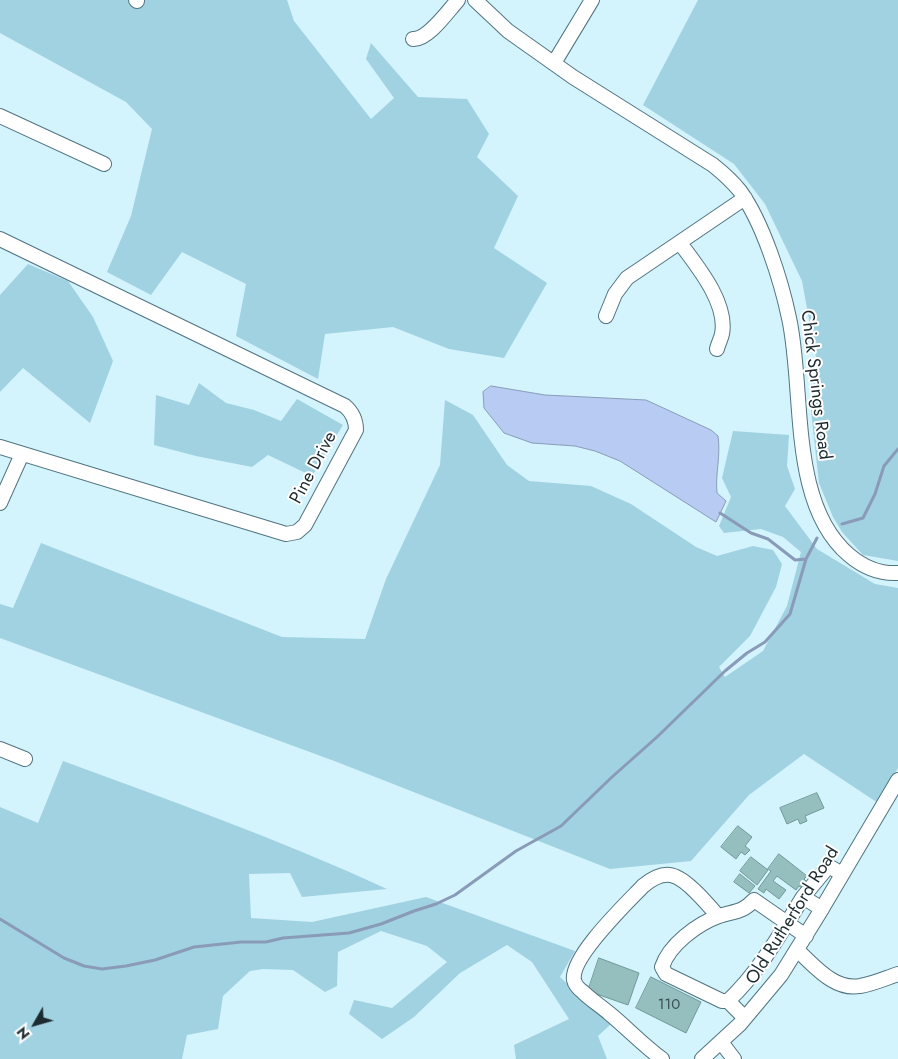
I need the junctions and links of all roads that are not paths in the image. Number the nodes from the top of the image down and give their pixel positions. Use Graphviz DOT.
graph roads {
  1 [pos="458,0"];
  2 [pos="475,0"];
  3 [pos="592,0"];
  4 [pos="413,39"];
  5 [pos="554,63"];
  6 [pos="0,116"];
  7 [pos="104,164"];
  8 [pos="745,198"];
  9 [pos="0,239"];
  10 [pos="680,243"];
  11 [pos="606,316"];
  12 [pos="717,349"];
  13 [pos="0,447"];
  14 [pos="22,454"];
  15 [pos="0,504"];
  16 [pos="898,573"];
  17 [pos="0,749"];
  18 [pos="25,759"];
  19 [pos="898,780"];
  20 [pos="842,874"];
  21 [pos="803,897"];
  22 [pos="822,909"];
  23 [pos="718,916"];
  24 [pos="787,923"];
  25 [pos="806,936"];
  26 [pos="797,950"];
  27 [pos="769,951"];
  28 [pos="788,964"];
  29 [pos="898,974"];
  30 [pos="728,1001"];
  31 [pos="745,1018"];
  32 [pos="721,1042"];
  33 [pos="662,1059"];
  34 [pos="702,1059"];
  35 [pos="734,1059"];
  1 -- 4 [label="street"];
  2 -- 5 [label="street, Chick Springs Road"];
  3 -- 5 [label="street"];
  5 -- 8 [label="street, Chick Springs Road"];
  6 -- 7 [label="street"];
  8 -- 10 [label="street"];
  8 -- 16 [label="street, Chick Springs Road"];
  9 -- 14 [label="street, Pine Drive"];
  10 -- 11 [label="street"];
  10 -- 12 [label="street"];
  13 -- 14 [label="street, Pine Drive"];
  14 -- 15 [label="street"];
  17 -- 18 [label="street"];
  19 -- 20 [label="street, Old Rutherford Road"];
  20 -- 21 [label="street"];
  20 -- 22 [label="street, Old Rutherford Road"];
  21 -- 22 [label="street"];
  21 -- 24 [label="street"];
  22 -- 25 [label="street, Old Rutherford Road"];
  23 -- 24 [label="street"];
  23 -- 30 [label="street"];
  23 -- 33 [label="street"];
  24 -- 25 [label="street"];
  24 -- 27 [label="street"];
  25 -- 26 [label="street, Old Rutherford Road"];
  26 -- 28 [label="street, Old Rutherford Road"];
  26 -- 29 [label="street"];
  27 -- 28 [label="street"];
  27 -- 30 [label="street"];
  28 -- 31 [label="street, Old Rutherford Road"];
  30 -- 31 [label="street"];
  31 -- 32 [label="street, Old Rutherford Road"];
  32 -- 34 [label="street, Old Rutherford Road"];
  32 -- 35 [label="street"];
}
